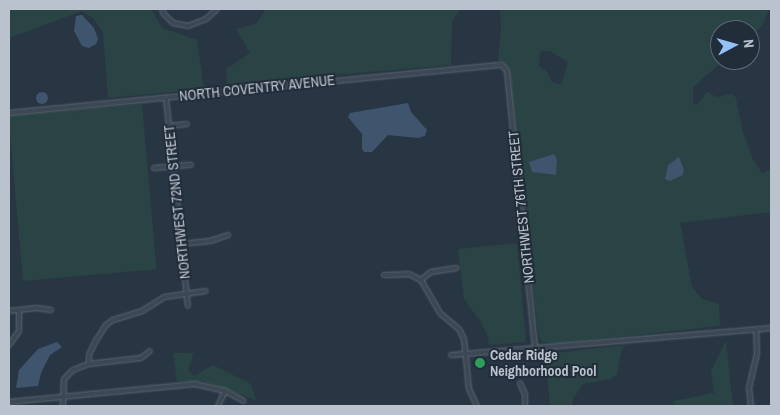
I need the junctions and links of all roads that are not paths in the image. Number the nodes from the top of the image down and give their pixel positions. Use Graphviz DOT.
graph roads {
  1 [pos="162,9"];
  2 [pos="217,9"];
  3 [pos="504,67"];
  4 [pos="166,98"];
  5 [pos="9,113"];
  6 [pos="187,124"];
  7 [pos="168,126"];
  8 [pos="191,165"];
  9 [pos="173,167"];
  10 [pos="154,168"];
  11 [pos="228,235"];
  12 [pos="181,244"];
  13 [pos="457,268"];
  14 [pos="384,275"];
  15 [pos="421,280"];
  16 [pos="206,291"];
  17 [pos="187,293"];
  18 [pos="188,306"];
  19 [pos="19,310"];
  20 [pos="51,310"];
  21 [pos="9,311"];
  22 [pos="771,328"];
  23 [pos="756,329"];
  24 [pos="9,345"];
  25 [pos="535,349"];
  26 [pos="150,351"];
  27 [pos="466,354"];
  28 [pos="451,355"];
  29 [pos="89,364"];
  30 [pos="520,383"];
  31 [pos="224,391"];
  32 [pos="62,395"];
  33 [pos="244,401"];
  34 [pos="9,402"];
  35 [pos="63,406"];
  36 [pos="218,406"];
  37 [pos="477,406"];
  38 [pos="525,406"];
  39 [pos="751,406"];
  1 -- 2 [label="street"];
  3 -- 4 [label="street, NORTH COVENTRY AVENUE"];
  3 -- 25 [label="street, NORTHWEST 76TH STREET"];
  4 -- 5 [label="street, NORTH COVENTRY AVENUE"];
  4 -- 7 [label="street, NORTHWEST 72ND STREET"];
  6 -- 7 [label="street"];
  7 -- 9 [label="street, NORTHWEST 72ND STREET"];
  8 -- 9 [label="street"];
  9 -- 10 [label="street"];
  9 -- 12 [label="street, NORTHWEST 72ND STREET"];
  11 -- 12 [label="street"];
  12 -- 17 [label="street, NORTHWEST 72ND STREET"];
  13 -- 15 [label="street"];
  14 -- 15 [label="street"];
  15 -- 27 [label="street"];
  16 -- 17 [label="street"];
  17 -- 18 [label="street, NORTHWEST 72ND STREET"];
  17 -- 29 [label="street"];
  19 -- 20 [label="street"];
  19 -- 21 [label="street"];
  19 -- 24 [label="street"];
  22 -- 23 [label="street"];
  23 -- 25 [label="street"];
  23 -- 39 [label="street"];
  25 -- 27 [label="street"];
  26 -- 29 [label="street"];
  27 -- 28 [label="street"];
  27 -- 37 [label="street"];
  29 -- 32 [label="street"];
  30 -- 38 [label="street"];
  31 -- 32 [label="street"];
  31 -- 33 [label="street"];
  31 -- 36 [label="street"];
  32 -- 34 [label="street"];
  32 -- 35 [label="street"];
}
